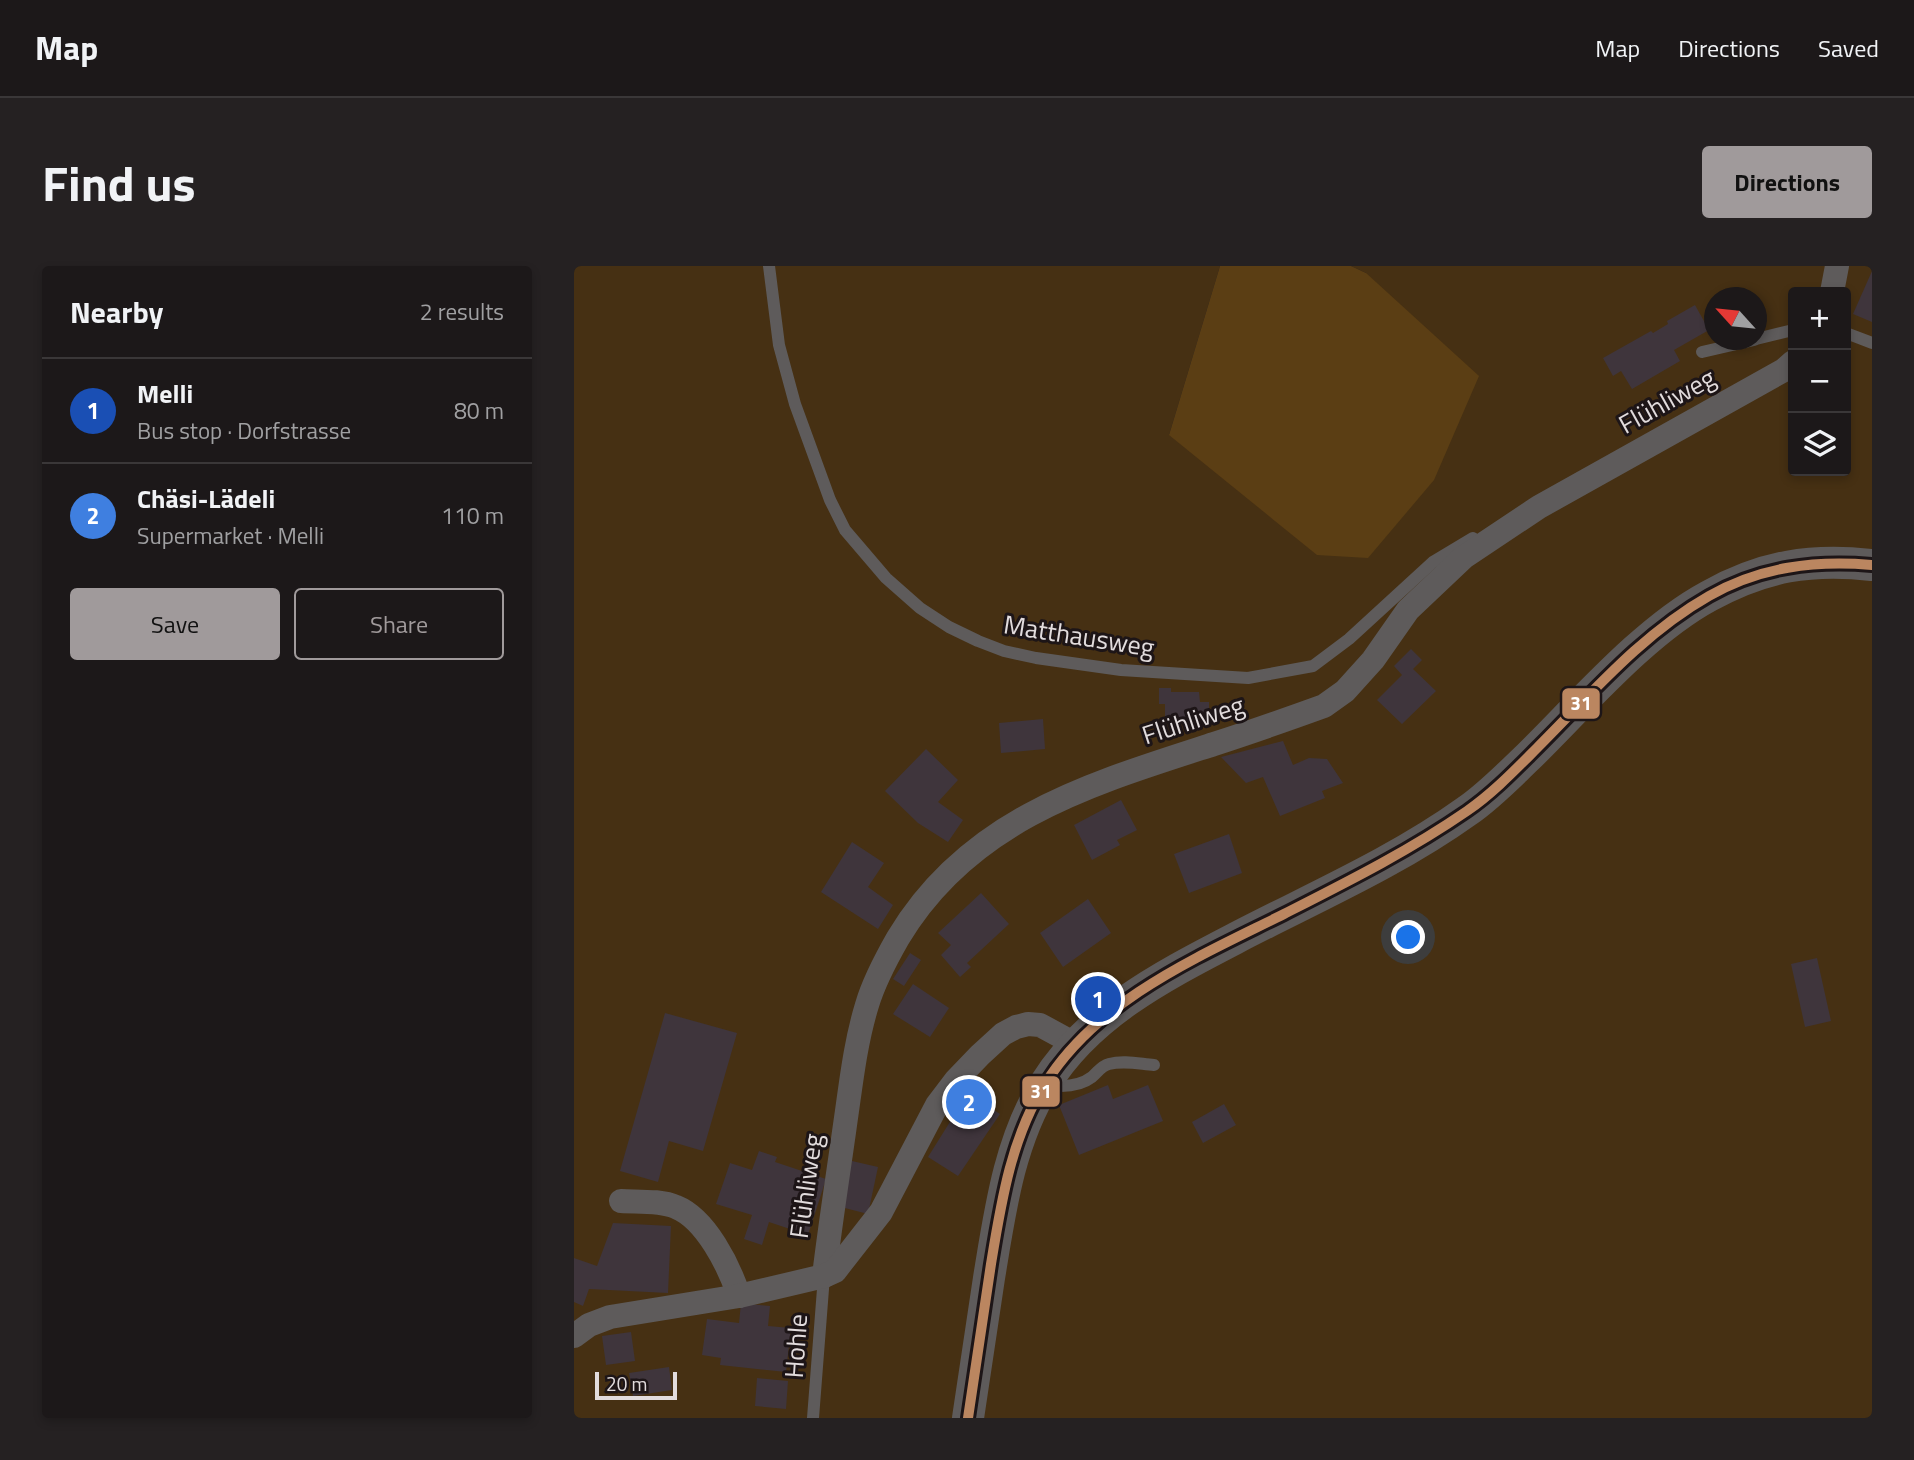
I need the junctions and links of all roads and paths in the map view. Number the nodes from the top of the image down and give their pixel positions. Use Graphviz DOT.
graph roads {
  1 [pos="769,266"];
  2 [pos="1837,266"];
  3 [pos="1833,287"];
  4 [pos="1788,331"];
  5 [pos="1851,335"];
  6 [pos="1767,336"];
  7 [pos="1872,343"];
  8 [pos="1710,350"];
  9 [pos="1702,352"];
  10 [pos="1788,366"];
  11 [pos="1494,535"];
  12 [pos="1872,565"];
  13 [pos="1075,1044"];
  14 [pos="1154,1065"];
  15 [pos="1045,1084"];
  16 [pos="621,1201"];
  17 [pos="824,1276"];
  18 [pos="739,1296"];
  19 [pos="574,1336"];
  20 [pos="813,1418"];
  21 [pos="968,1418"];
  1 -- 11 [label="lane, Matthausweg"];
  2 -- 3 [label="street"];
  4 -- 6 [label="lane"];
  5 -- 7 [label="lane"];
  8 -- 9 [label="lane"];
  10 -- 11 [label="street, Flühliweg"];
  11 -- 17 [label="street, Flühliweg"];
  12 -- 13 [label="street"];
  13 -- 15 [label="street"];
  13 -- 17 [label="street"];
  14 -- 15 [label="lane"];
  15 -- 21 [label="street"];
  16 -- 18 [label="street"];
  17 -- 18 [label="street"];
  17 -- 20 [label="lane, Hohle"];
  18 -- 19 [label="street"];
}
